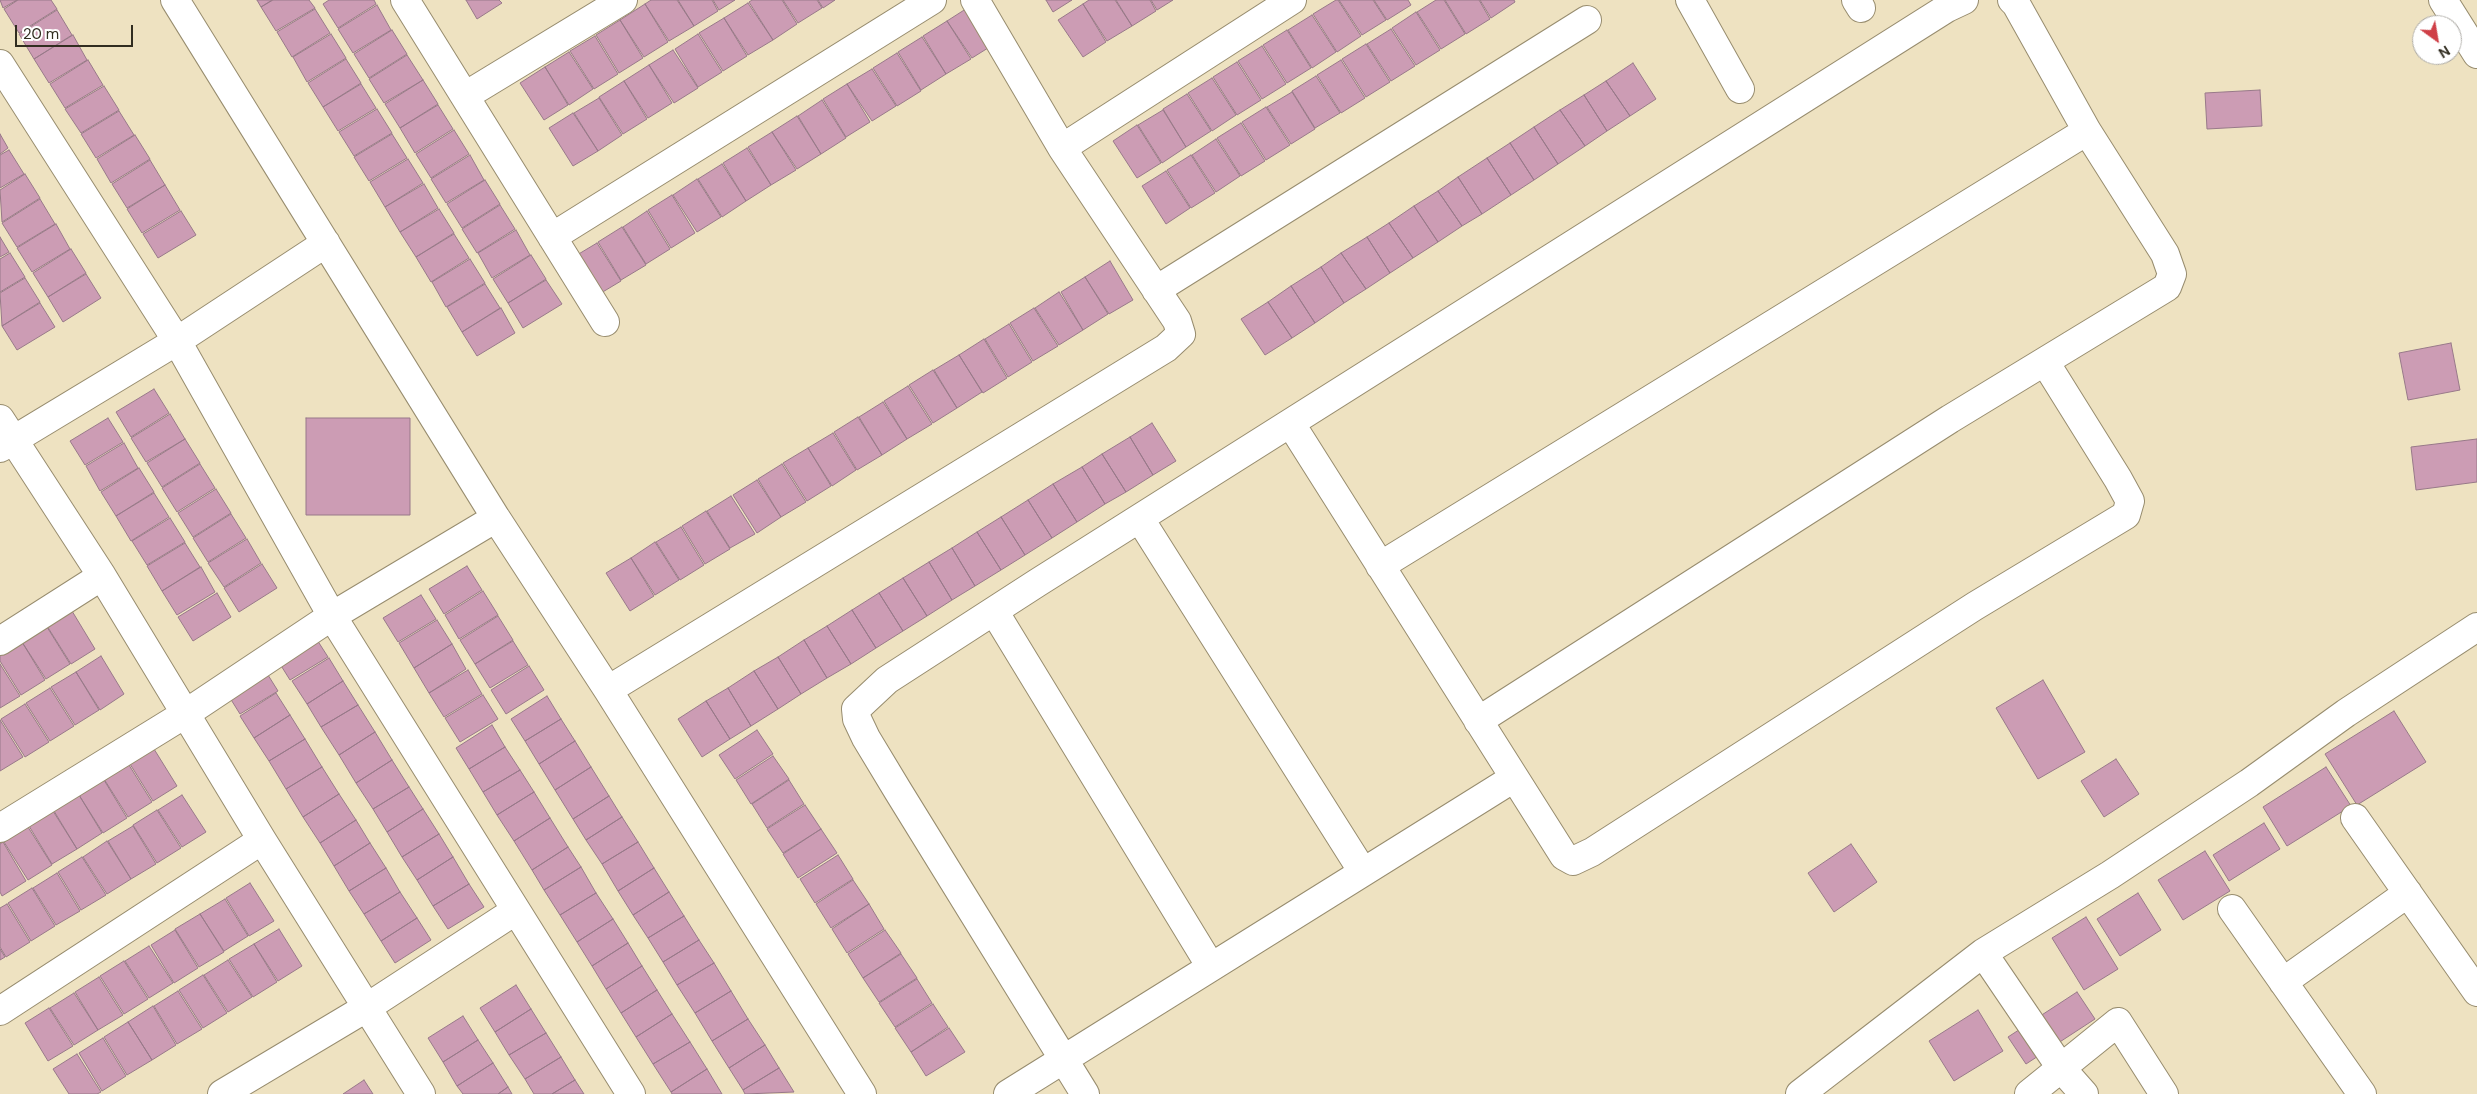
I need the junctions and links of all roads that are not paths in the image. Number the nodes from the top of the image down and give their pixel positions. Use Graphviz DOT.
graph roads {
  1 [pos="175,0"];
  2 [pos="405,0"];
  3 [pos="623,0"];
  4 [pos="932,0"];
  5 [pos="975,0"];
  6 [pos="1292,0"];
  7 [pos="1690,0"];
  8 [pos="1964,0"];
  9 [pos="2012,0"];
  10 [pos="2443,0"];
  11 [pos="1587,20"];
  12 [pos="2477,54"];
  13 [pos="0,64"];
  14 [pos="1740,89"];
  15 [pos="465,96"];
  16 [pos="2087,131"];
  17 [pos="1062,148"];
  18 [pos="552,236"];
  19 [pos="326,243"];
  20 [pos="1156,290"];
  21 [pos="605,322"];
  22 [pos="177,341"];
  23 [pos="2045,362"];
  24 [pos="1291,424"];
  25 [pos="4,436"];
  26 [pos="496,518"];
  27 [pos="1140,518"];
  28 [pos="1380,566"];
  29 [pos="102,576"];
  30 [pos="994,611"];
  31 [pos="332,616"];
  32 [pos="2477,627"];
  33 [pos="0,641"];
  34 [pos="608,690"];
  35 [pos="185,714"];
  36 [pos="1478,721"];
  37 [pos="1514,778"];
  38 [pos="2354,818"];
  39 [pos="0,828"];
  40 [pos="262,840"];
  41 [pos="1363,872"];
  42 [pos="2408,893"];
  43 [pos="2232,909"];
  44 [pos="515,912"];
  45 [pos="1983,953"];
  46 [pos="1211,967"];
  47 [pos="2283,982"];
  48 [pos="2477,992"];
  49 [pos="366,1008"];
  50 [pos="0,1010"];
  51 [pos="1063,1058"];
  52 [pos="2061,1068"];
  53 [pos="222,1094"];
  54 [pos="421,1094"];
  55 [pos="631,1094"];
  56 [pos="862,1094"];
  57 [pos="1008,1094"];
  58 [pos="1085,1094"];
  59 [pos="1800,1094"];
  60 [pos="2030,1094"];
  61 [pos="2084,1094"];
  62 [pos="2164,1094"];
  63 [pos="2362,1094"];
  1 -- 19 [label="street"];
  2 -- 15 [label="street"];
  3 -- 15 [label="street"];
  4 -- 18 [label="street"];
  5 -- 17 [label="street"];
  6 -- 17 [label="street"];
  7 -- 14 [label="street"];
  8 -- 24 [label="street"];
  9 -- 16 [label="street"];
  10 -- 12 [label="street"];
  11 -- 20 [label="street"];
  13 -- 22 [label="street"];
  15 -- 18 [label="street"];
  16 -- 23 [label="street"];
  16 -- 28 [label="street"];
  17 -- 20 [label="street"];
  18 -- 21 [label="street"];
  19 -- 22 [label="street"];
  19 -- 26 [label="street"];
  20 -- 34 [label="street"];
  22 -- 25 [label="street"];
  22 -- 31 [label="street"];
  23 -- 36 [label="street"];
  23 -- 37 [label="street"];
  24 -- 27 [label="street"];
  24 -- 28 [label="street"];
  25 -- 29 [label="street"];
  26 -- 31 [label="street"];
  26 -- 34 [label="street"];
  27 -- 30 [label="street"];
  27 -- 41 [label="street"];
  28 -- 36 [label="street"];
  29 -- 33 [label="street"];
  29 -- 35 [label="street"];
  30 -- 46 [label="street"];
  30 -- 51 [label="street"];
  31 -- 35 [label="street"];
  31 -- 44 [label="street"];
  32 -- 45 [label="street"];
  34 -- 56 [label="street"];
  35 -- 39 [label="street"];
  35 -- 40 [label="street"];
  36 -- 37 [label="street"];
  37 -- 41 [label="street"];
  38 -- 42 [label="street"];
  40 -- 49 [label="street"];
  40 -- 50 [label="street"];
  41 -- 46 [label="street"];
  42 -- 47 [label="street"];
  42 -- 48 [label="street"];
  43 -- 47 [label="street"];
  44 -- 49 [label="street"];
  44 -- 55 [label="street"];
  45 -- 52 [label="street"];
  45 -- 59 [label="street"];
  46 -- 51 [label="street"];
  47 -- 63 [label="street"];
  49 -- 53 [label="street"];
  49 -- 54 [label="street"];
  51 -- 57 [label="street"];
  51 -- 58 [label="street"];
  52 -- 60 [label="street"];
  52 -- 61 [label="street"];
  52 -- 62 [label="street"];
}
